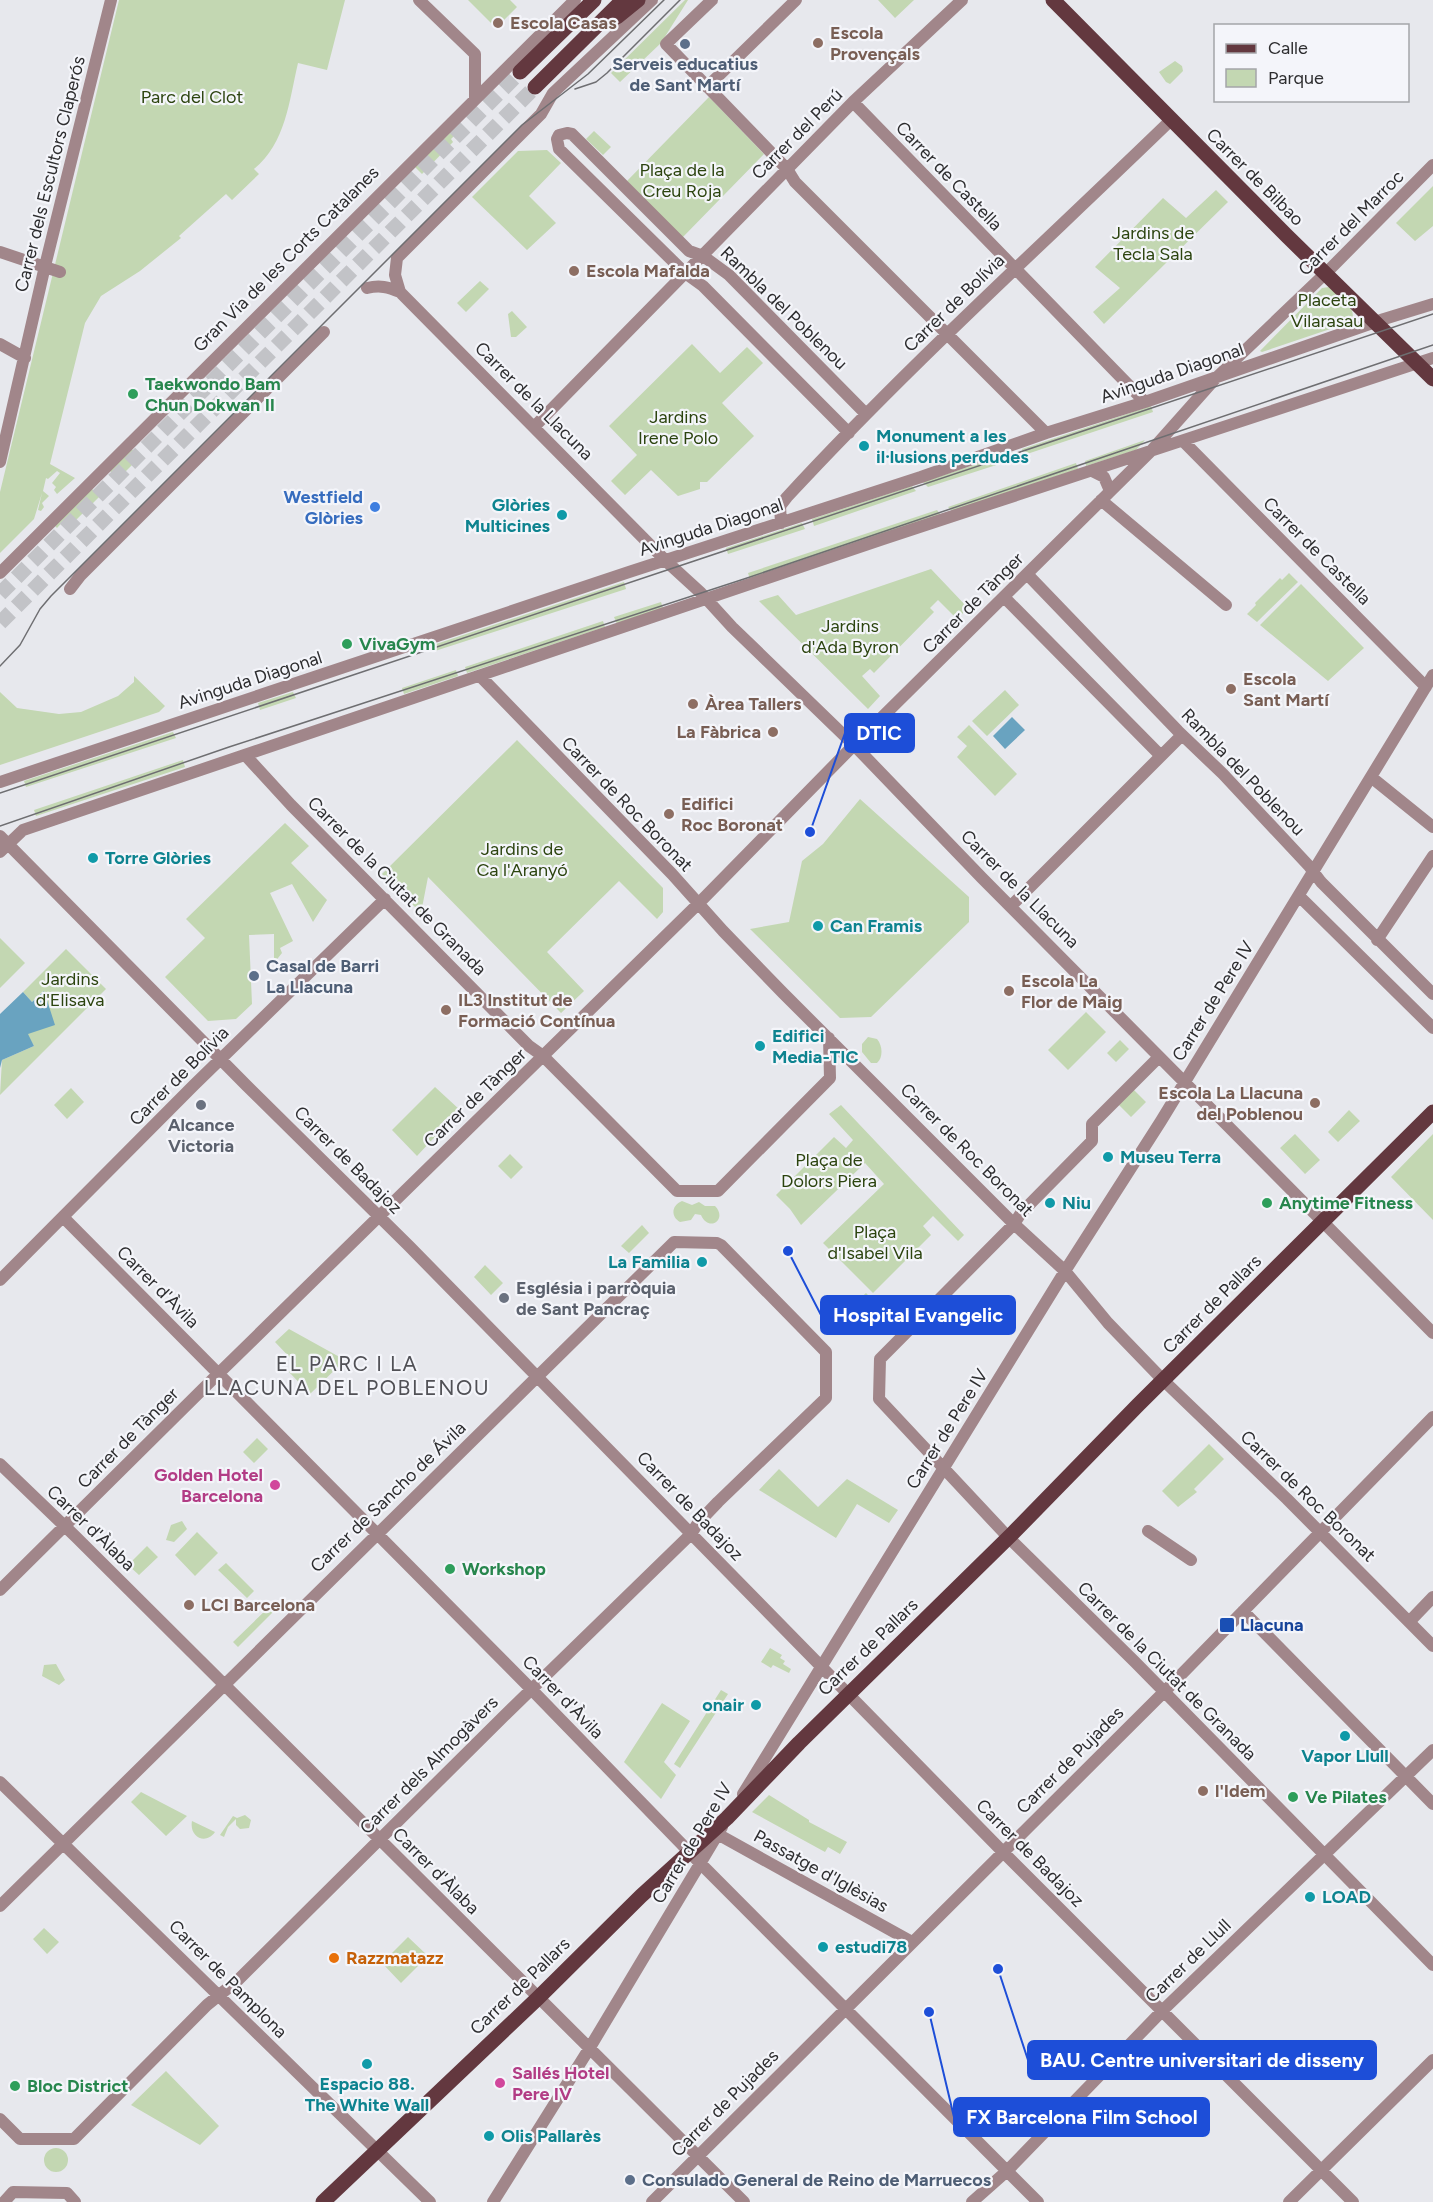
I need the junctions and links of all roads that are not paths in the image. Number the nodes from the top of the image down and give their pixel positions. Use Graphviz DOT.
graph roads {
  1 [pos="111,0"];
  2 [pos="419,0"];
  3 [pos="575,0"];
  4 [pos="594,0"];
  5 [pos="623,0"];
  6 [pos="638,0"];
  7 [pos="652,0"];
  8 [pos="712,0"];
  9 [pos="796,0"];
  10 [pos="962,0"];
  11 [pos="1053,0"];
  12 [pos="563,60"];
  13 [pos="520,72"];
  14 [pos="535,87"];
  15 [pos="707,87"];
  16 [pos="475,99"];
  17 [pos="853,102"];
  18 [pos="1171,120"];
  19 [pos="1433,165"];
  20 [pos="787,169"];
  21 [pos="0,252"];
  22 [pos="703,256"];
  23 [pos="45,266"];
  24 [pos="1014,269"];
  25 [pos="60,272"];
  26 [pos="685,273"];
  27 [pos="1326,274"];
  28 [pos="367,288"];
  29 [pos="400,292"];
  30 [pos="1433,304"];
  31 [pos="1374,323"];
  32 [pos="324,332"];
  33 [pos="946,335"];
  34 [pos="0,344"];
  35 [pos="25,358"];
  36 [pos="1433,358"];
  37 [pos="1416,363"];
  38 [pos="1215,379"];
  39 [pos="1433,379"];
  40 [pos="1145,402"];
  41 [pos="866,414"];
  42 [pos="535,426"];
  43 [pos="849,433"];
  44 [pos="1046,433"];
  45 [pos="1183,441"];
  46 [pos="1151,451"];
  47 [pos="0,462"];
  48 [pos="1092,471"];
  49 [pos="1110,491"];
  50 [pos="1101,500"];
  51 [pos="781,522"];
  52 [pos="666,561"];
  53 [pos="0,573"];
  54 [pos="1027,574"];
  55 [pos="70,589"];
  56 [pos="1004,597"];
  57 [pos="707,599"];
  58 [pos="1226,605"];
  59 [pos="1433,675"];
  60 [pos="480,676"];
  61 [pos="1426,687"];
  62 [pos="1182,735"];
  63 [pos="854,745"];
  64 [pos="246,756"];
  65 [pos="1161,756"];
  66 [pos="1371,777"];
  67 [pos="0,782"];
  68 [pos="1433,828"];
  69 [pos="3,844"];
  70 [pos="1433,856"];
  71 [pos="1314,872"];
  72 [pos="1299,896"];
  73 [pos="385,898"];
  74 [pos="698,904"];
  75 [pos="1011,906"];
  76 [pos="1377,940"];
  77 [pos="1433,994"];
  78 [pos="1433,1028"];
  79 [pos="829,1038"];
  80 [pos="543,1056"];
  81 [pos="1159,1057"];
  82 [pos="220,1059"];
  83 [pos="1184,1082"];
  84 [pos="1433,1112"];
  85 [pos="379,1216"];
  86 [pos="63,1217"];
  87 [pos="1323,1221"];
  88 [pos="1010,1228"];
  89 [pos="1065,1271"];
  90 [pos="0,1280"];
  91 [pos="1433,1333"];
  92 [pos="219,1373"];
  93 [pos="537,1376"];
  94 [pos="1163,1380"];
  95 [pos="826,1398"];
  96 [pos="1433,1417"];
  97 [pos="0,1464"];
  98 [pos="944,1468"];
  99 [pos="65,1526"];
  100 [pos="1148,1531"];
  101 [pos="1320,1532"];
  102 [pos="376,1534"];
  103 [pos="691,1534"];
  104 [pos="1008,1537"];
  105 [pos="1191,1560"];
  106 [pos="0,1590"];
  107 [pos="1433,1597"];
  108 [pos="1243,1611"];
  109 [pos="1409,1622"];
  110 [pos="1433,1646"];
  111 [pos="822,1665"];
  112 [pos="224,1685"];
  113 [pos="532,1690"];
  114 [pos="1164,1692"];
  115 [pos="849,1695"];
  116 [pos="1433,1750"];
  117 [pos="1406,1776"];
  118 [pos="0,1782"];
  119 [pos="1433,1804"];
  120 [pos="727,1818"];
  121 [pos="715,1833"];
  122 [pos="379,1839"];
  123 [pos="62,1845"];
  124 [pos="1003,1852"];
  125 [pos="1324,1855"];
  126 [pos="695,1858"];
  127 [pos="0,1906"];
  128 [pos="912,1942"];
  129 [pos="1433,1965"];
  130 [pos="219,1996"];
  131 [pos="538,1998"];
  132 [pos="845,2008"];
  133 [pos="1163,2010"];
  134 [pos="589,2049"];
  135 [pos="1433,2060"];
  136 [pos="0,2119"];
  137 [pos="376,2151"];
  138 [pos="698,2156"];
  139 [pos="1322,2170"];
  140 [pos="1007,2171"];
  141 [pos="4,2202"];
  142 [pos="75,2202"];
  143 [pos="323,2202"];
  144 [pos="430,2202"];
  145 [pos="493,2202"];
  146 [pos="652,2202"];
  147 [pos="744,2202"];
  148 [pos="972,2202"];
  149 [pos="1038,2202"];
  150 [pos="1289,2202"];
  151 [pos="1353,2202"];
  1 -- 23 [label="street, Carrer dels Escultors Claperós"];
  2 -- 16 [label="street"];
  3 -- 16 [label="street, Gran Via de les Corts Catalanes"];
  4 -- 13 [label="main road"];
  5 -- 12 [label="main road"];
  6 -- 12 [label="main road"];
  7 -- 29 [label="street"];
  8 -- 15 [label="street"];
  9 -- 15 [label="street"];
  10 -- 17 [label="street, Carrer del Perú"];
  11 -- 18 [label="main road, Carrer de Bilbao"];
  12 -- 14 [label="main road"];
  15 -- 20 [label="street"];
  16 -- 53 [label="street, Gran Via de les Corts Catalanes"];
  17 -- 20 [label="street, Carrer del Perú"];
  17 -- 24 [label="street, Carrer de Castella"];
  18 -- 24 [label="street, Carrer de Bolívia"];
  18 -- 27 [label="main road, Carrer de Bilbao"];
  19 -- 27 [label="street, Carrer del Marroc"];
  20 -- 22 [label="street, Carrer del Perú"];
  20 -- 33 [label="street"];
  21 -- 23 [label="street"];
  22 -- 26 [label="street, Carrer del Perú"];
  22 -- 26 [label="street, Rambla del Poblenou"];
  22 -- 41 [label="street, Rambla del Poblenou"];
  23 -- 25 [label="street"];
  23 -- 35 [label="street, Carrer dels Escultors Claperós"];
  24 -- 33 [label="street, Carrer de Bolívia"];
  24 -- 40 [label="street, Carrer de Castella"];
  26 -- 42 [label="street, Carrer del Perú"];
  26 -- 43 [label="street, Rambla del Poblenou"];
  27 -- 31 [label="main road, Carrer de Bilbao"];
  27 -- 38 [label="street, Carrer del Marroc"];
  28 -- 29 [label="street"];
  29 -- 42 [label="street, Carrer de la Llacuna"];
  30 -- 31 [label="street, Avinguda Diagonal"];
  31 -- 37 [label="main road, Carrer de Bilbao"];
  31 -- 38 [label="street, Avinguda Diagonal"];
  32 -- 55 [label="street"];
  33 -- 41 [label="street, Carrer de Bolívia"];
  33 -- 44 [label="street"];
  34 -- 35 [label="street"];
  35 -- 47 [label="street, Carrer dels Escultors Claperós"];
  36 -- 37 [label="street"];
  37 -- 39 [label="main road, Carrer de Bilbao"];
  37 -- 45 [label="street"];
  38 -- 40 [label="street, Avinguda Diagonal"];
  38 -- 46 [label="street, Carrer del Marroc"];
  40 -- 44 [label="street, Avinguda Diagonal"];
  41 -- 43 [label="street, Carrer de Bolívia"];
  42 -- 52 [label="street, Carrer de la Llacuna"];
  43 -- 51 [label="street, Carrer de Bolívia"];
  44 -- 51 [label="street, Avinguda Diagonal"];
  45 -- 46 [label="street"];
  45 -- 61 [label="street, Carrer de Castella"];
  46 -- 48 [label="street"];
  46 -- 49 [label="street, Carrer de Tànger"];
  48 -- 49 [label="street"];
  48 -- 57 [label="street"];
  49 -- 50 [label="street, Carrer de Tànger"];
  50 -- 54 [label="street, Carrer de Tànger"];
  50 -- 58 [label="street"];
  51 -- 52 [label="street, Avinguda Diagonal"];
  52 -- 57 [label="street, Carrer de la Llacuna"];
  52 -- 67 [label="street, Avinguda Diagonal"];
  54 -- 56 [label="street, Carrer de Tànger"];
  54 -- 62 [label="street, Rambla del Poblenou"];
  56 -- 63 [label="street, Carrer de Tànger"];
  56 -- 65 [label="street"];
  57 -- 60 [label="street"];
  57 -- 63 [label="street, Carrer de la Llacuna"];
  59 -- 61 [label="street, Carrer de Pere IV"];
  60 -- 64 [label="street"];
  60 -- 74 [label="street, Carrer de Roc Boronat"];
  61 -- 66 [label="street, Carrer de Pere IV"];
  62 -- 65 [label="street"];
  62 -- 71 [label="street, Rambla del Poblenou"];
  63 -- 74 [label="street, Carrer de Tànger"];
  63 -- 75 [label="street, Carrer de la Llacuna"];
  64 -- 69 [label="street"];
  64 -- 73 [label="street, Carrer de la Ciutat de Granada"];
  65 -- 75 [label="street"];
  66 -- 68 [label="street"];
  66 -- 71 [label="street, Carrer de Pere IV"];
  69 -- 82 [label="street, Carrer de Badajoz"];
  70 -- 76 [label="street"];
  71 -- 72 [label="street, Carrer de Pere IV"];
  71 -- 76 [label="street, Rambla del Poblenou"];
  72 -- 78 [label="street"];
  72 -- 83 [label="street, Carrer de Pere IV"];
  73 -- 80 [label="street, Carrer de la Ciutat de Granada"];
  73 -- 82 [label="street, Carrer de Bolívia"];
  74 -- 79 [label="street, Carrer de Roc Boronat"];
  74 -- 80 [label="street, Carrer de Tànger"];
  75 -- 81 [label="street, Carrer de la Llacuna"];
  76 -- 77 [label="street, Rambla del Poblenou"];
  79 -- 80 [label="street, Carrer de la Ciutat de Granada"];
  79 -- 88 [label="street, Carrer de Roc Boronat"];
  80 -- 85 [label="street, Carrer de Tànger"];
  81 -- 83 [label="street, Carrer de la Llacuna"];
  81 -- 88 [label="street"];
  82 -- 85 [label="street, Carrer de Badajoz"];
  82 -- 86 [label="street, Carrer de Bolívia"];
  83 -- 87 [label="street, Carrer de la Llacuna"];
  83 -- 89 [label="street, Carrer de Pere IV"];
  84 -- 87 [label="main road, Carrer de Pallars"];
  85 -- 92 [label="street, Carrer de Tànger"];
  85 -- 93 [label="street, Carrer de Badajoz"];
  86 -- 90 [label="street, Carrer de Bolívia"];
  86 -- 92 [label="street, Carrer d'Àvila"];
  87 -- 91 [label="street, Carrer de la Llacuna"];
  87 -- 94 [label="main road, Carrer de Pallars"];
  88 -- 89 [label="street, Carrer de Roc Boronat"];
  88 -- 98 [label="street, Carrer de la Ciutat de Granada"];
  89 -- 94 [label="street, Carrer de Roc Boronat"];
  89 -- 98 [label="street, Carrer de Pere IV"];
  92 -- 99 [label="street, Carrer de Tànger"];
  92 -- 102 [label="street, Carrer d'Àvila"];
  93 -- 95 [label="street, Carrer de Sancho de Ávila"];
  93 -- 102 [label="street, Carrer de Sancho de Ávila"];
  93 -- 103 [label="street, Carrer de Badajoz"];
  94 -- 101 [label="street, Carrer de Roc Boronat"];
  94 -- 104 [label="main road, Carrer de Pallars"];
  95 -- 103 [label="street, Carrer dels Almogàvers"];
  96 -- 101 [label="street, Carrer de Pujades"];
  97 -- 99 [label="street, Carrer d'Àlaba"];
  98 -- 104 [label="street, Carrer de la Ciutat de Granada"];
  98 -- 111 [label="street, Carrer de Pere IV"];
  99 -- 106 [label="street, Carrer de Tànger"];
  99 -- 112 [label="street, Carrer d'Àlaba"];
  100 -- 105 [label="street"];
  101 -- 108 [label="street, Carrer de Pujades"];
  101 -- 109 [label="street, Carrer de Roc Boronat"];
  102 -- 112 [label="street, Carrer de Sancho de Ávila"];
  102 -- 113 [label="street, Carrer d'Àvila"];
  103 -- 111 [label="street, Carrer de Badajoz"];
  103 -- 113 [label="street, Carrer dels Almogàvers"];
  104 -- 114 [label="street, Carrer de la Ciutat de Granada"];
  104 -- 115 [label="main road, Carrer de Pallars"];
  107 -- 109 [label="street"];
  108 -- 114 [label="street, Carrer de Pujades"];
  108 -- 117 [label="street"];
  109 -- 110 [label="street, Carrer de Roc Boronat"];
  111 -- 115 [label="street, Carrer de Badajoz"];
  111 -- 120 [label="street, Carrer de Pere IV"];
  112 -- 122 [label="street, Carrer d'Àlaba"];
  112 -- 123 [label="street, Carrer de Sancho de Ávila"];
  113 -- 122 [label="street, Carrer dels Almogàvers"];
  113 -- 126 [label="street, Carrer d'Àvila"];
  114 -- 124 [label="street, Carrer de Pujades"];
  114 -- 125 [label="street, Carrer de la Ciutat de Granada"];
  115 -- 120 [label="main road, Carrer de Pallars"];
  115 -- 124 [label="street, Carrer de Badajoz"];
  116 -- 117 [label="street, Carrer de Llull"];
  117 -- 119 [label="street"];
  117 -- 125 [label="street, Carrer de Llull"];
  118 -- 123 [label="street, Carrer de Pamplona"];
  120 -- 121 [label="main road, Carrer de Pallars"];
  121 -- 126 [label="main road, Carrer de Pallars"];
  121 -- 128 [label="street, Passatge d'Iglèsias"];
  122 -- 130 [label="street, Carrer dels Almogàvers"];
  122 -- 131 [label="street, Carrer d'Àlaba"];
  123 -- 127 [label="street, Carrer de Sancho de Ávila"];
  123 -- 130 [label="street, Carrer de Pamplona"];
  124 -- 128 [label="street, Carrer de Pujades"];
  124 -- 133 [label="street, Carrer de Badajoz"];
  125 -- 129 [label="street, Carrer de la Ciutat de Granada"];
  125 -- 133 [label="street, Carrer de Llull"];
  126 -- 131 [label="main road, Carrer de Pallars"];
  126 -- 132 [label="street, Carrer d'Àvila"];
  126 -- 134 [label="street, Carrer de Pere IV"];
  128 -- 132 [label="street, Carrer de Pujades"];
  130 -- 136 [label="street, Carrer dels Almogàvers"];
  130 -- 137 [label="street, Carrer de Pamplona"];
  131 -- 134 [label="street, Carrer d'Àlaba"];
  131 -- 137 [label="main road, Carrer de Pallars"];
  132 -- 138 [label="street, Carrer de Pujades"];
  132 -- 140 [label="street, Carrer d'Àvila"];
  133 -- 139 [label="street, Carrer de Badajoz"];
  133 -- 140 [label="street, Carrer de Llull"];
  134 -- 138 [label="street, Carrer d'Àlaba"];
  134 -- 145 [label="street, Carrer de Pere IV"];
  135 -- 139 [label="street"];
  137 -- 143 [label="main road, Carrer de Pallars"];
  137 -- 144 [label="street, Carrer de Pamplona"];
  138 -- 146 [label="street, Carrer de Pujades"];
  138 -- 147 [label="street, Carrer d'Àlaba"];
  139 -- 150 [label="street"];
  139 -- 151 [label="street, Carrer de Badajoz"];
  140 -- 148 [label="street, Carrer de Llull"];
  140 -- 149 [label="street, Carrer d'Àvila"];
  141 -- 142 [label="street"];
}
